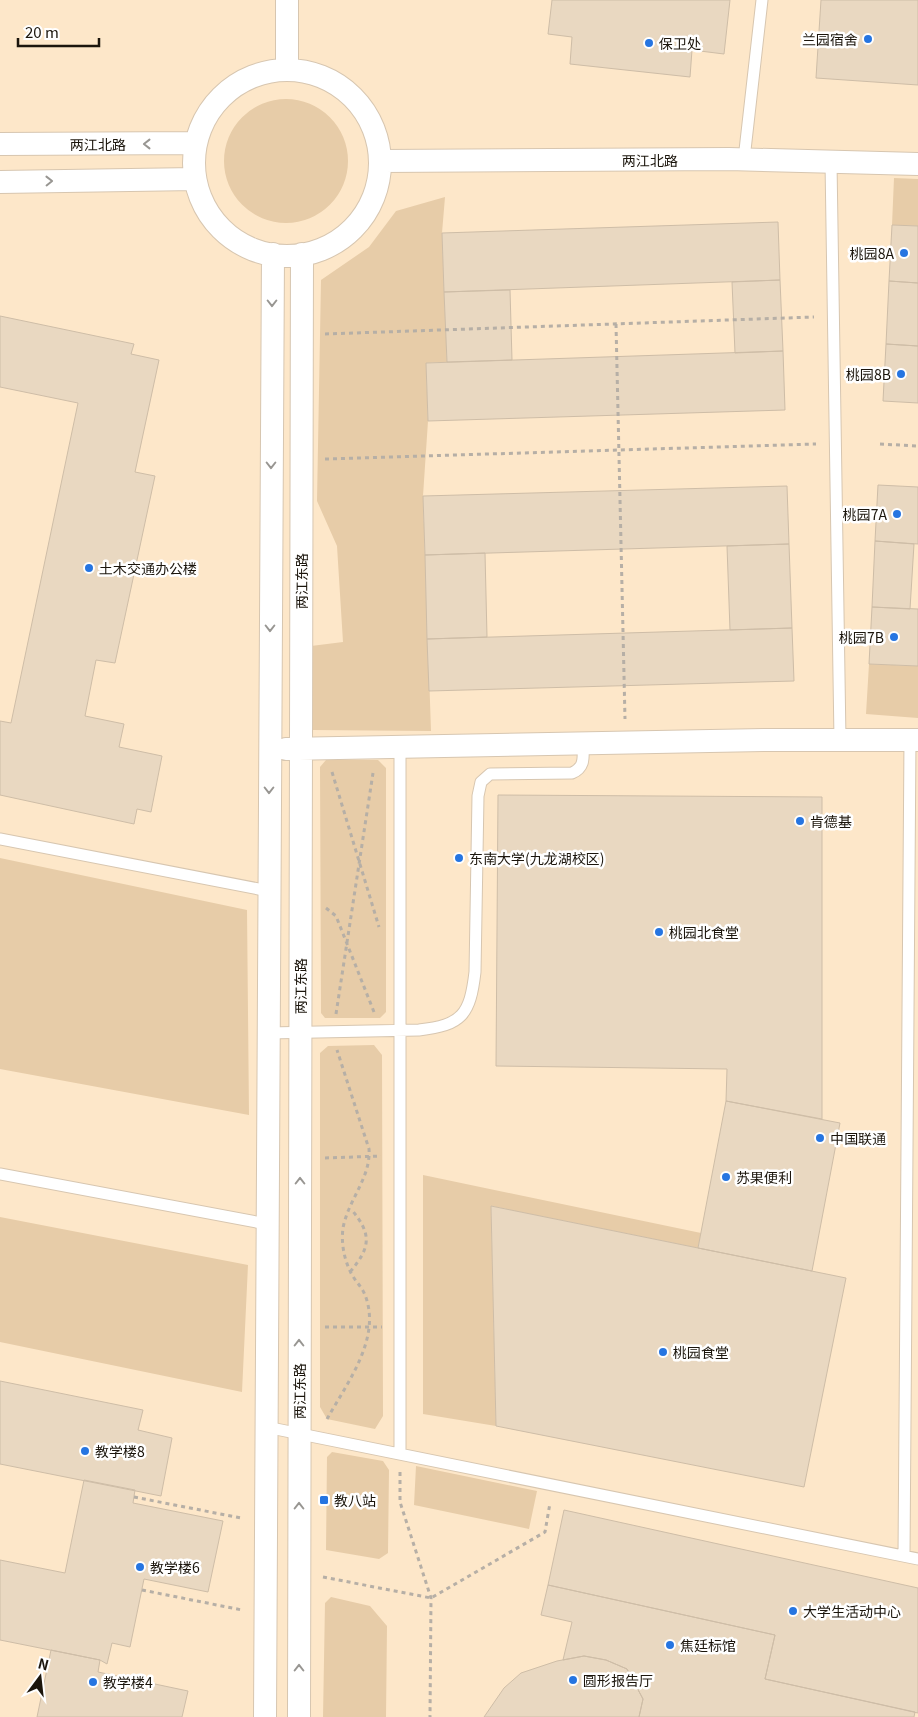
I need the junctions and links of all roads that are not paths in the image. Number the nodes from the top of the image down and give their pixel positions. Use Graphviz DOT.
graph roads {
  1 [pos="287,0"];
  2 [pos="762,0"];
  3 [pos="287,70"];
  4 [pos="196,143"];
  5 [pos="0,144"];
  6 [pos="744,159"];
  7 [pos="382,161"];
  8 [pos="831,162"];
  9 [pos="918,164"];
  10 [pos="195,179"];
  11 [pos="0,182"];
  12 [pos="273,254"];
  13 [pos="302,254"];
  14 [pos="840,740"];
  15 [pos="914,740"];
  16 [pos="583,743"];
  17 [pos="400,747"];
  18 [pos="300,748"];
  19 [pos="270,749"];
  20 [pos="0,839"];
  21 [pos="269,891"];
  22 [pos="400,1031"];
  23 [pos="268,1033"];
  24 [pos="300,1033"];
  25 [pos="0,1174"];
  26 [pos="267,1224"];
  27 [pos="266,1427"];
  28 [pos="308,1436"];
  29 [pos="400,1454"];
  30 [pos="904,1556"];
  31 [pos="918,1558"];
  32 [pos="265,1717"];
  33 [pos="299,1717"];
  1 -- 3 [label="street"];
  2 -- 6 [label="lane"];
  3 -- 4 [label="street"];
  3 -- 7 [label="street"];
  4 -- 5 [label="street, 两江北路, one-way"];
  4 -- 10 [label="street"];
  6 -- 7 [label="street, 两江北路"];
  6 -- 8 [label="street, 两江北路"];
  7 -- 13 [label="street"];
  8 -- 9 [label="street, 两江北路"];
  8 -- 14 [label="lane"];
  11 -- 10 [label="street, one-way"];
  10 -- 12 [label="street"];
  12 -- 13 [label="street"];
  12 -- 19 [label="street, one-way"];
  13 -- 18 [label="street, 两江东路"];
  14 -- 15 [label="street"];
  14 -- 16 [label="street"];
  15 -- 30 [label="lane"];
  16 -- 17 [label="street"];
  16 -- 22 [label="lane"];
  17 -- 18 [label="street"];
  17 -- 22 [label="lane"];
  18 -- 19 [label="street"];
  18 -- 24 [label="street, 两江东路"];
  19 -- 21 [label="street, one-way"];
  20 -- 21 [label="lane"];
  21 -- 23 [label="street"];
  22 -- 24 [label="lane"];
  22 -- 29 [label="lane"];
  23 -- 24 [label="lane"];
  23 -- 26 [label="street"];
  28 -- 24 [label="street, 两江东路, one-way"];
  25 -- 26 [label="lane"];
  26 -- 27 [label="street"];
  27 -- 28 [label="lane"];
  27 -- 32 [label="street"];
  28 -- 29 [label="lane"];
  33 -- 28 [label="street, 两江东路, one-way"];
  29 -- 30 [label="lane"];
  30 -- 31 [label="lane"];
}
